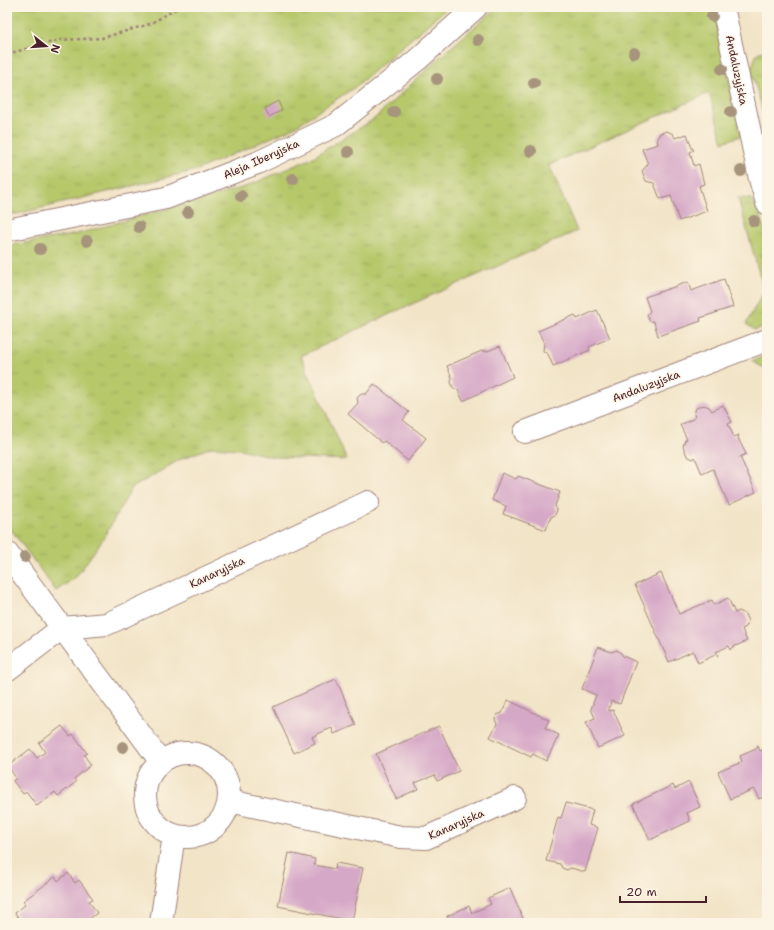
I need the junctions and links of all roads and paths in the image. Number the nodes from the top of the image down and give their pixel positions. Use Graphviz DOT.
graph roads {
  1 [pos="178,7"];
  2 [pos="476,7"];
  3 [pos="723,7"];
  4 [pos="7,54"];
  5 [pos="767,203"];
  6 [pos="7,230"];
  7 [pos="767,340"];
  8 [pos="525,432"];
  9 [pos="368,502"];
  10 [pos="7,553"];
  11 [pos="62,628"];
  12 [pos="7,670"];
  13 [pos="161,762"];
  14 [pos="515,798"];
  15 [pos="229,801"];
  16 [pos="174,835"];
  17 [pos="161,923"];
  1 -- 4 [label="path"];
  2 -- 6 [label="street, Aleja Iberyjska"];
  3 -- 5 [label="street, Andaluzyjska"];
  7 -- 8 [label="street, Andaluzyjska"];
  9 -- 11 [label="street, Kanaryjska"];
  10 -- 11 [label="street"];
  11 -- 12 [label="street"];
  11 -- 13 [label="street"];
  13 -- 15 [label="street"];
  13 -- 16 [label="street"];
  14 -- 15 [label="street, Kanaryjska"];
  15 -- 16 [label="street"];
  16 -- 17 [label="street"];
}
